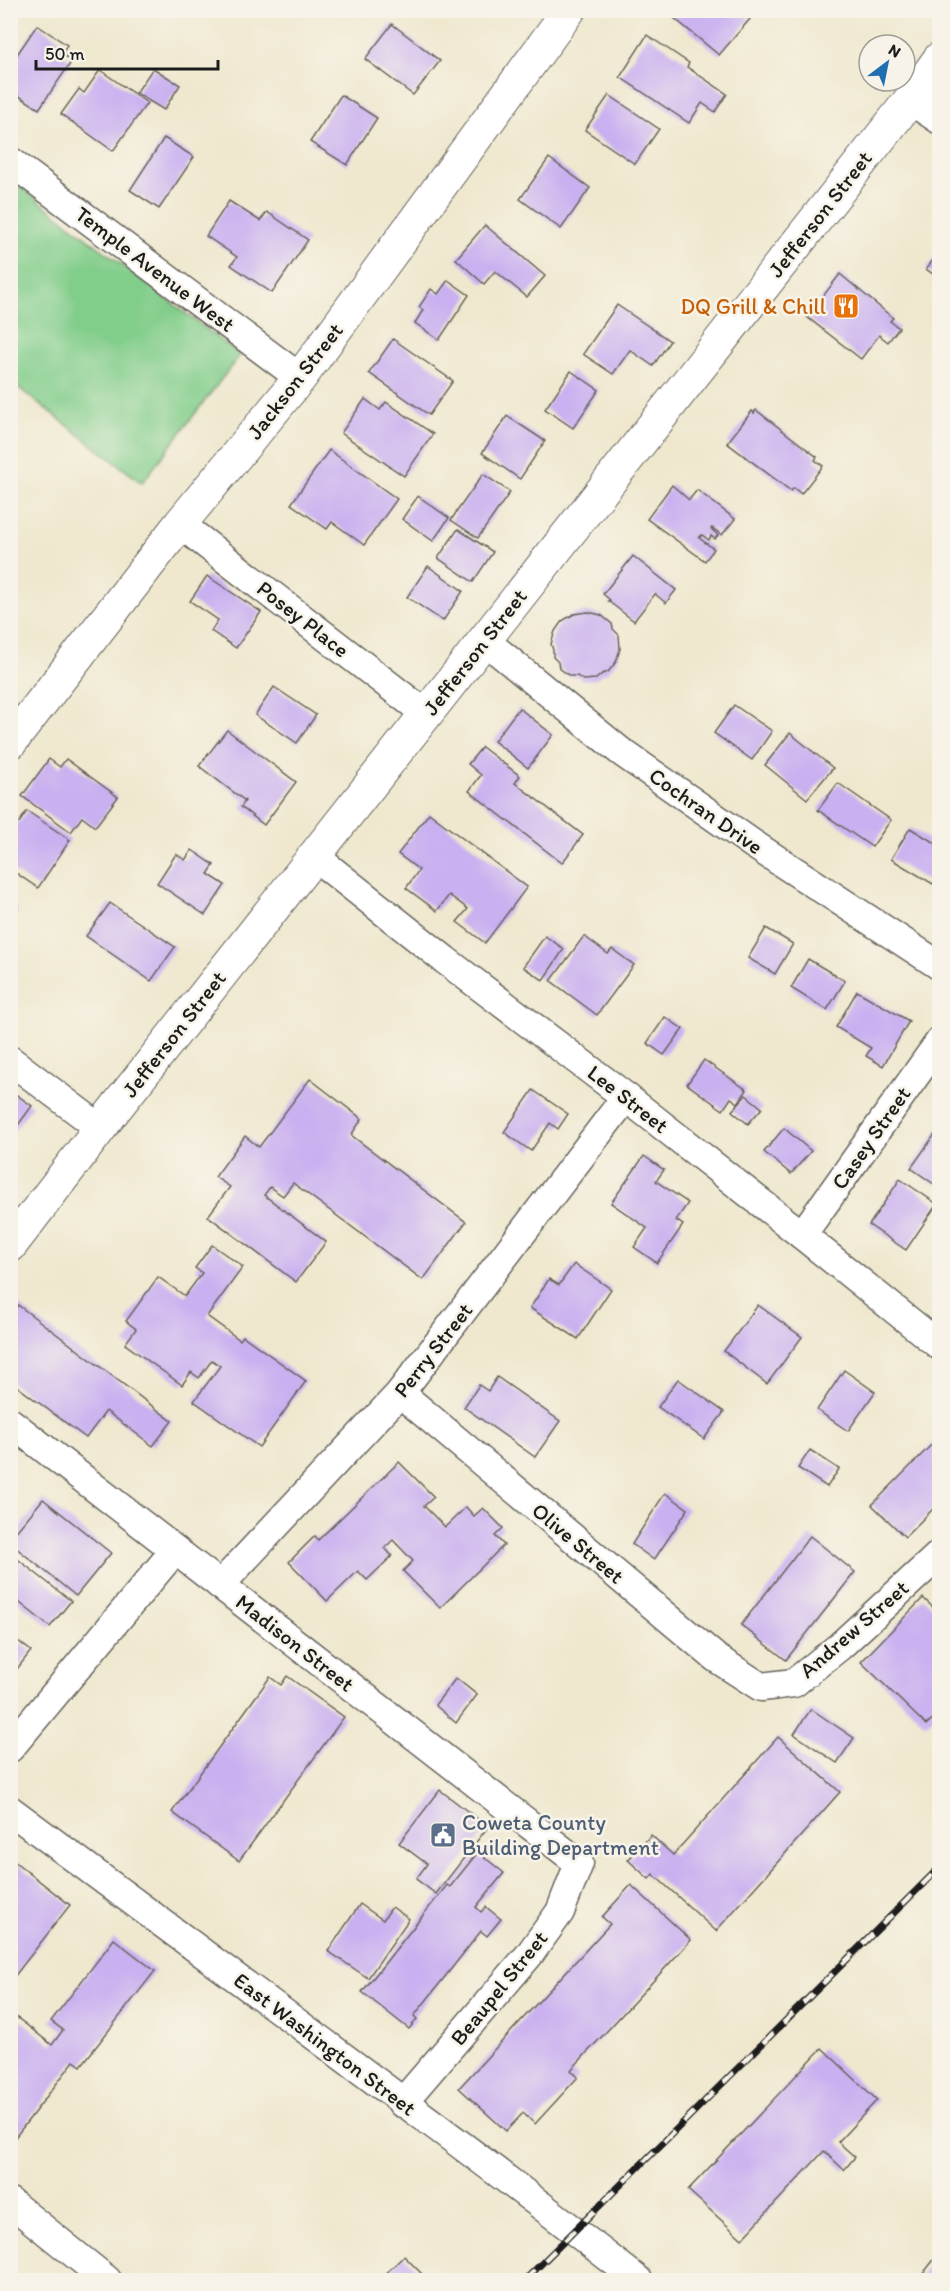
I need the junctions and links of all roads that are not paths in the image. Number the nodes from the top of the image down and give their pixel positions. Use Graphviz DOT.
graph roads {
  1 [pos="569,10"];
  2 [pos="939,58"];
  3 [pos="910,100"];
  4 [pos="939,120"];
  5 [pos="10,161"];
  6 [pos="300,378"];
  7 [pos="180,524"];
  8 [pos="484,640"];
  9 [pos="426,714"];
  10 [pos="10,743"];
  11 [pos="314,856"];
  12 [pos="939,966"];
  13 [pos="939,1041"];
  14 [pos="10,1060"];
  15 [pos="626,1098"];
  16 [pos="100,1128"];
  17 [pos="802,1235"];
  18 [pos="10,1246"];
  19 [pos="939,1346"];
  20 [pos="400,1394"];
  21 [pos="10,1422"];
  22 [pos="175,1550"];
  23 [pos="939,1554"];
  24 [pos="220,1585"];
  25 [pos="761,1687"];
  26 [pos="10,1748"];
  27 [pos="10,1810"];
  28 [pos="579,1863"];
  29 [pos="402,2103"];
  30 [pos="10,2202"];
  31 [pos="107,2280"];
  32 [pos="638,2280"];
  1 -- 6 [label="main road, Jackson Street"];
  2 -- 3 [label="main road, Jefferson Street"];
  3 -- 4 [label="street"];
  3 -- 8 [label="main road, Jefferson Street"];
  5 -- 6 [label="street, Temple Avenue West"];
  6 -- 7 [label="main road, Jackson Street"];
  7 -- 9 [label="street, Posey Place"];
  7 -- 10 [label="main road, Jackson Street"];
  8 -- 9 [label="main road, Jefferson Street"];
  8 -- 12 [label="street, Cochran Drive"];
  9 -- 11 [label="main road, Jefferson Street"];
  11 -- 15 [label="street, Lee Street"];
  11 -- 16 [label="main road, Jefferson Street"];
  13 -- 17 [label="street, Casey Street"];
  14 -- 16 [label="street"];
  15 -- 17 [label="street, Lee Street"];
  15 -- 20 [label="street, Perry Street"];
  16 -- 18 [label="main road, Jefferson Street"];
  17 -- 19 [label="street, Lee Street"];
  20 -- 24 [label="street, Perry Street"];
  20 -- 25 [label="street, Olive Street"];
  21 -- 22 [label="street, Madison Street"];
  22 -- 24 [label="street, Madison Street"];
  22 -- 26 [label="street"];
  23 -- 25 [label="street, Andrew Street"];
  24 -- 28 [label="street, Madison Street"];
  27 -- 29 [label="street, East Washington Street"];
  28 -- 29 [label="street, Beaupel Street"];
  29 -- 32 [label="street, East Washington Street"];
  30 -- 31 [label="street"];
}
